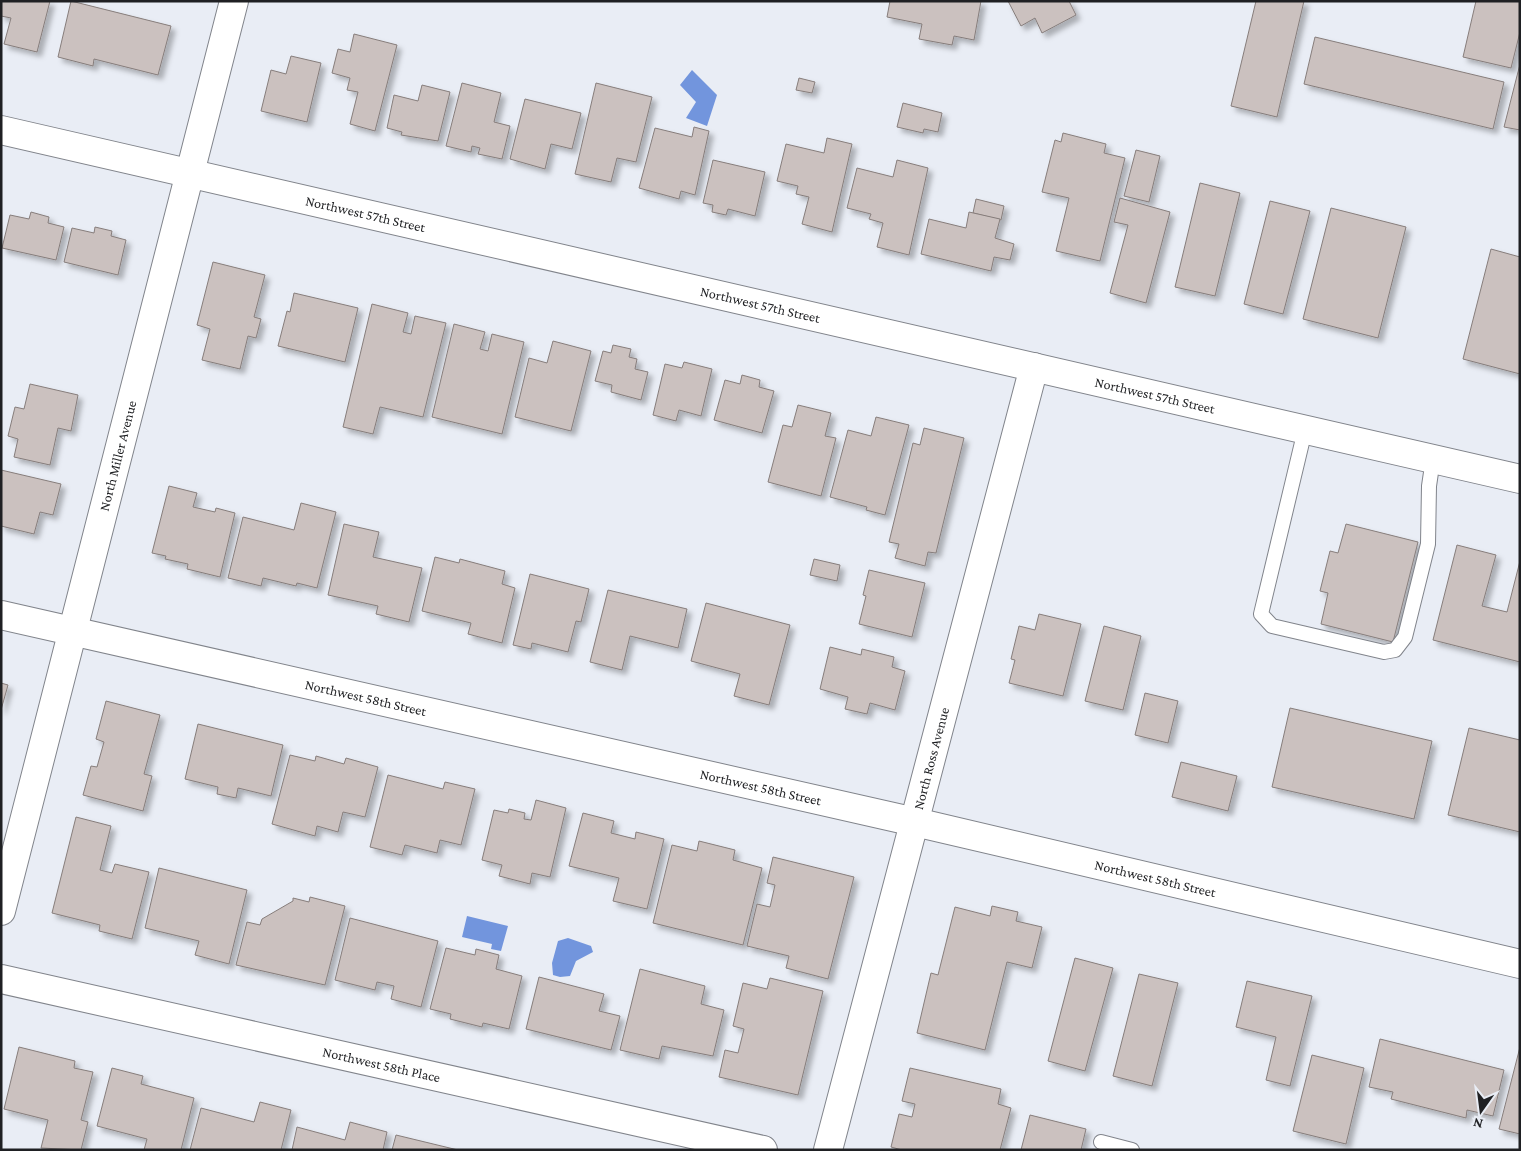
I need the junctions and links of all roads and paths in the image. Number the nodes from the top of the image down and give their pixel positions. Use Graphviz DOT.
graph roads {
  1 [pos="234,1"];
  2 [pos="1,130"];
  3 [pos="190,174"];
  4 [pos="1034,367"];
  5 [pos="1305,430"];
  6 [pos="1433,459"];
  7 [pos="1520,479"];
  8 [pos="1,615"];
  9 [pos="72,632"];
  10 [pos="915,822"];
  11 [pos="1,911"];
  12 [pos="1520,964"];
  13 [pos="1,979"];
  14 [pos="1101,1142"];
  15 [pos="763,1150"];
  16 [pos="828,1150"];
  17 [pos="1132,1150"];
  1 -- 3 [label="street, North Miller Avenue"];
  2 -- 3 [label="street, Northwest 57th Street"];
  3 -- 4 [label="street, Northwest 57th Street"];
  3 -- 9 [label="street, North Miller Avenue"];
  4 -- 5 [label="street, Northwest 57th Street"];
  4 -- 10 [label="street, North Ross Avenue"];
  5 -- 6 [label="street, Northwest 57th Street"];
  5 -- 6 [label="lane"];
  6 -- 7 [label="street, Northwest 57th Street"];
  8 -- 9 [label="street, Northwest 58th Street"];
  9 -- 10 [label="street, Northwest 58th Street"];
  9 -- 11 [label="street, North Miller Avenue"];
  10 -- 12 [label="street, Northwest 58th Street"];
  10 -- 16 [label="street, North Ross Avenue"];
  13 -- 15 [label="street, Northwest 58th Place"];
  14 -- 17 [label="lane"];
}
